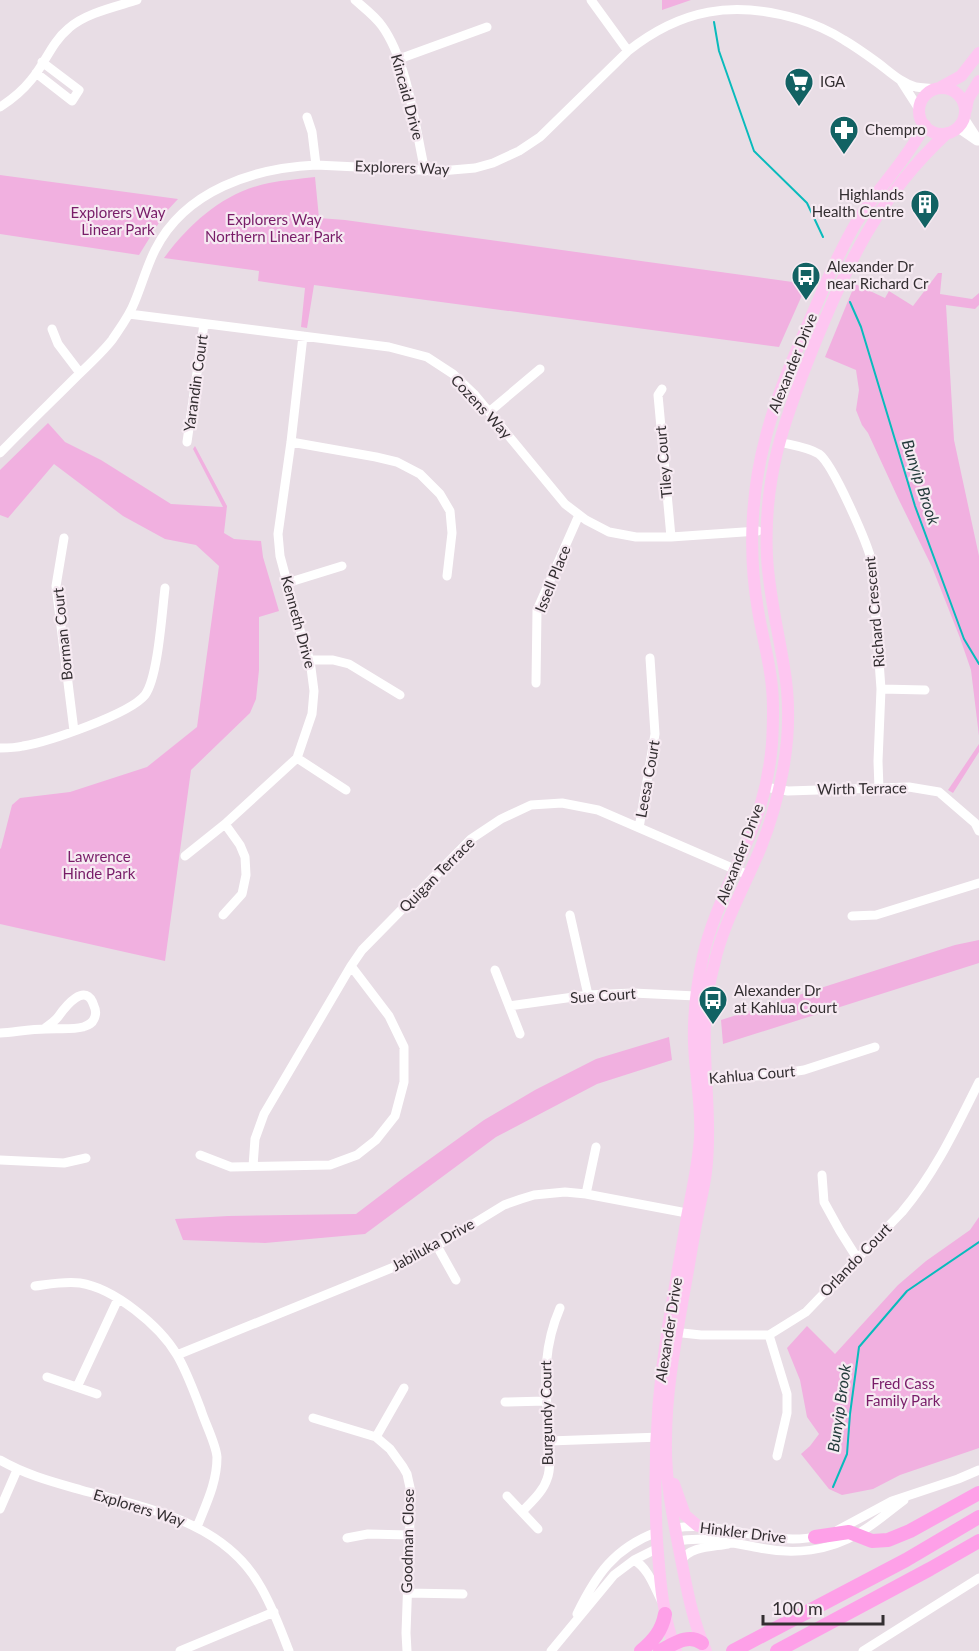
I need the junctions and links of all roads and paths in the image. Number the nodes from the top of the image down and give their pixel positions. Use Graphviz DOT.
graph roads {
  1 [pos="137,0"];
  2 [pos="355,0"];
  3 [pos="591,0"];
  4 [pos="487,27"];
  5 [pos="628,51"];
  6 [pos="979,53"];
  7 [pos="399,59"];
  8 [pos="42,62"];
  9 [pos="36,73"];
  10 [pos="901,81"];
  11 [pos="979,81"];
  12 [pos="938,88"];
  13 [pos="0,107"];
  14 [pos="919,109"];
  15 [pos="307,117"];
  16 [pos="958,122"];
  17 [pos="925,126"];
  18 [pos="979,142"];
  19 [pos="316,165"];
  20 [pos="425,171"];
  21 [pos="129,314"];
  22 [pos="204,324"];
  23 [pos="52,329"];
  24 [pos="303,336"];
  25 [pos="540,369"];
  26 [pos="80,373"];
  27 [pos="662,389"];
  28 [pos="489,411"];
  29 [pos="188,442"];
  30 [pos="291,442"];
  31 [pos="779,442"];
  32 [pos="0,452"];
  33 [pos="579,515"];
  34 [pos="767,530"];
  35 [pos="753,531"];
  36 [pos="670,537"];
  37 [pos="64,538"];
  38 [pos="342,566"];
  39 [pos="447,576"];
  40 [pos="286,583"];
  41 [pos="165,588"];
  42 [pos="650,658"];
  43 [pos="310,660"];
  44 [pos="536,682"];
  45 [pos="881,689"];
  46 [pos="925,690"];
  47 [pos="400,695"];
  48 [pos="74,731"];
  49 [pos="0,748"];
  50 [pos="297,758"];
  51 [pos="765,786"];
  52 [pos="779,789"];
  53 [pos="879,789"];
  54 [pos="345,790"];
  55 [pos="225,824"];
  56 [pos="639,828"];
  57 [pos="979,831"];
  58 [pos="184,856"];
  59 [pos="734,870"];
  60 [pos="748,875"];
  61 [pos="979,883"];
  62 [pos="223,915"];
  63 [pos="570,915"];
  64 [pos="852,916"];
  65 [pos="351,966"];
  66 [pos="495,970"];
  67 [pos="588,995"];
  68 [pos="696,996"];
  69 [pos="509,1006"];
  70 [pos="44,1029"];
  71 [pos="0,1033"];
  72 [pos="520,1034"];
  73 [pos="875,1047"];
  74 [pos="702,1079"];
  75 [pos="979,1082"];
  76 [pos="596,1147"];
  77 [pos="200,1155"];
  78 [pos="86,1158"];
  79 [pos="0,1160"];
  80 [pos="253,1166"];
  81 [pos="822,1175"];
  82 [pos="586,1194"];
  83 [pos="693,1214"];
  84 [pos="437,1246"];
  85 [pos="857,1258"];
  86 [pos="456,1280"];
  87 [pos="35,1286"];
  88 [pos="118,1299"];
  89 [pos="560,1308"];
  90 [pos="672,1332"];
  91 [pos="770,1335"];
  92 [pos="177,1355"];
  93 [pos="47,1377"];
  94 [pos="77,1387"];
  95 [pos="404,1388"];
  96 [pos="97,1394"];
  97 [pos="546,1401"];
  98 [pos="505,1402"];
  99 [pos="313,1418"];
  100 [pos="376,1437"];
  101 [pos="549,1441"];
  102 [pos="662,1441"];
  103 [pos="777,1456"];
  104 [pos="0,1460"];
  105 [pos="17,1470"];
  106 [pos="979,1470"];
  107 [pos="979,1493"];
  108 [pos="914,1494"];
  109 [pos="507,1496"];
  110 [pos="0,1509"];
  111 [pos="522,1512"];
  112 [pos="979,1517"];
  113 [pos="698,1526"];
  114 [pos="197,1527"];
  115 [pos="675,1528"];
  116 [pos="538,1529"];
  117 [pos="657,1532"];
  118 [pos="409,1534"];
  119 [pos="857,1535"];
  120 [pos="815,1537"];
  121 [pos="347,1538"];
  122 [pos="677,1541"];
  123 [pos="979,1541"];
  124 [pos="736,1543"];
  125 [pos="658,1548"];
  126 [pos="634,1560"];
  127 [pos="681,1561"];
  128 [pos="979,1578"];
  129 [pos="407,1593"];
  130 [pos="463,1594"];
  131 [pos="663,1609"];
  132 [pos="274,1612"];
  133 [pos="572,1625"];
  134 [pos="704,1647"];
  135 [pos="674,1648"];
  136 [pos="866,1650"];
  137 [pos="180,1651"];
  138 [pos="289,1651"];
  139 [pos="407,1651"];
  140 [pos="551,1651"];
  141 [pos="640,1651"];
  142 [pos="660,1651"];
  143 [pos="733,1651"];
  144 [pos="777,1651"];
  1 -- 8 [label="street"];
  2 -- 7 [label="street, Kincaid Drive"];
  3 -- 5 [label="street"];
  4 -- 7 [label="street"];
  5 -- 10 [label="street, Explorers Way"];
  5 -- 20 [label="street, Explorers Way"];
  6 -- 12 [label="main road"];
  7 -- 20 [label="street, Kincaid Drive"];
  8 -- 9 [label="street"];
  8 -- 9 [label="street"];
  9 -- 13 [label="street"];
  10 -- 12 [label="street, Explorers Way"];
  10 -- 14 [label="street, Explorers Way"];
  11 -- 16 [label="main road, Alexander Drive"];
  12 -- 14 [label="main road"];
  12 -- 16 [label="main road"];
  14 -- 17 [label="main road"];
  15 -- 19 [label="street"];
  16 -- 17 [label="main road"];
  16 -- 18 [label="street"];
  16 -- 31 [label="main road, Alexander Drive"];
  17 -- 35 [label="main road, Alexander Drive"];
  19 -- 20 [label="street, Explorers Way"];
  19 -- 21 [label="street, Explorers Way"];
  21 -- 22 [label="street, Cozens Way"];
  21 -- 26 [label="street, Explorers Way"];
  22 -- 24 [label="street, Cozens Way"];
  22 -- 29 [label="street, Yarandin Court"];
  23 -- 26 [label="street"];
  24 -- 28 [label="street, Cozens Way"];
  24 -- 30 [label="street, Kenneth Drive"];
  25 -- 28 [label="street"];
  26 -- 32 [label="street, Explorers Way"];
  27 -- 36 [label="street, Tiley Court"];
  28 -- 33 [label="street, Cozens Way"];
  30 -- 39 [label="street"];
  30 -- 40 [label="street, Kenneth Drive"];
  31 -- 34 [label="main road, Alexander Drive"];
  31 -- 45 [label="street, Richard Crescent"];
  33 -- 36 [label="street, Cozens Way"];
  33 -- 44 [label="street, Issell Place"];
  34 -- 35 [label="street, Cozens Way"];
  34 -- 52 [label="main road, Alexander Drive"];
  35 -- 36 [label="street, Cozens Way"];
  35 -- 51 [label="main road, Alexander Drive"];
  37 -- 48 [label="street, Borman Court"];
  38 -- 40 [label="street"];
  40 -- 43 [label="street, Kenneth Drive"];
  41 -- 48 [label="street"];
  42 -- 56 [label="street, Leesa Court"];
  43 -- 47 [label="street"];
  43 -- 50 [label="street, Kenneth Drive"];
  45 -- 46 [label="street"];
  45 -- 53 [label="street, Richard Crescent"];
  48 -- 49 [label="street"];
  50 -- 54 [label="street"];
  50 -- 55 [label="street, Kenneth Drive"];
  51 -- 52 [label="street, Wirth Terrace"];
  51 -- 59 [label="main road, Alexander Drive"];
  52 -- 53 [label="street, Wirth Terrace"];
  52 -- 60 [label="main road, Alexander Drive"];
  53 -- 57 [label="street, Wirth Terrace"];
  55 -- 58 [label="street, Kenneth Drive"];
  55 -- 62 [label="street"];
  56 -- 59 [label="street, Quigan Terrace"];
  56 -- 65 [label="street, Quigan Terrace"];
  59 -- 60 [label="street, Quigan Terrace"];
  59 -- 68 [label="main road, Alexander Drive"];
  60 -- 74 [label="main road, Alexander Drive"];
  61 -- 64 [label="street"];
  63 -- 67 [label="street"];
  65 -- 80 [label="street, Quigan Terrace"];
  65 -- 80 [label="street"];
  66 -- 69 [label="street"];
  67 -- 68 [label="street, Sue Court"];
  67 -- 69 [label="street, Sue Court"];
  68 -- 74 [label="main road, Alexander Drive"];
  69 -- 72 [label="street"];
  70 -- 70 [label="street"];
  70 -- 71 [label="street"];
  73 -- 74 [label="street, Kahlua Court"];
  74 -- 83 [label="main road, Alexander Drive"];
  75 -- 85 [label="street, Orlando Court"];
  76 -- 82 [label="street"];
  77 -- 80 [label="street"];
  78 -- 79 [label="street"];
  81 -- 85 [label="street"];
  82 -- 83 [label="street, Jabiluka Drive"];
  82 -- 84 [label="street, Jabiluka Drive"];
  83 -- 90 [label="main road, Alexander Drive"];
  84 -- 86 [label="street"];
  84 -- 92 [label="street, Jabiluka Drive"];
  85 -- 91 [label="street, Orlando Court"];
  87 -- 88 [label="street"];
  88 -- 92 [label="street"];
  88 -- 94 [label="street"];
  89 -- 97 [label="street, Burgundy Court"];
  90 -- 91 [label="street"];
  90 -- 102 [label="main road, Alexander Drive"];
  91 -- 103 [label="street"];
  92 -- 114 [label="street"];
  93 -- 94 [label="street"];
  94 -- 96 [label="street"];
  95 -- 100 [label="street"];
  97 -- 98 [label="street"];
  97 -- 101 [label="street, Burgundy Court"];
  99 -- 100 [label="street, Goodman Close"];
  100 -- 118 [label="street, Goodman Close"];
  101 -- 102 [label="street"];
  101 -- 111 [label="street, Burgundy Court"];
  102 -- 113 [label="main road"];
  102 -- 115 [label="main road, Alexander Drive"];
  102 -- 117 [label="main road, Alexander Drive"];
  104 -- 105 [label="street, Explorers Way"];
  105 -- 110 [label="street"];
  105 -- 114 [label="street, Explorers Way"];
  106 -- 108 [label="street, Hinkler Drive"];
  107 -- 119 [label="highway"];
  108 -- 119 [label="street, Hinkler Drive"];
  108 -- 120 [label="street, Hinkler Drive"];
  109 -- 111 [label="street"];
  111 -- 116 [label="street"];
  112 -- 143 [label="highway"];
  113 -- 115 [label="street, Hinkler Drive"];
  113 -- 120 [label="street, Hinkler Drive"];
  114 -- 132 [label="street, Explorers Way"];
  115 -- 117 [label="main road, Hinkler Drive"];
  115 -- 122 [label="main road, Alexander Drive"];
  117 -- 125 [label="main road, Alexander Drive"];
  117 -- 133 [label="street, Hinkler Drive"];
  118 -- 121 [label="street"];
  118 -- 129 [label="street, Goodman Close"];
  119 -- 120 [label="highway"];
  119 -- 124 [label="street, Hinkler Drive"];
  122 -- 124 [label="street, Hinkler Drive"];
  122 -- 125 [label="main road, Hinkler Drive"];
  122 -- 127 [label="main road, Alexander Drive"];
  123 -- 144 [label="highway"];
  124 -- 127 [label="street"];
  125 -- 126 [label="street, Hinkler Drive"];
  125 -- 131 [label="main road, Alexander Drive"];
  126 -- 131 [label="street"];
  126 -- 133 [label="street, Hinkler Drive"];
  127 -- 134 [label="main road, Alexander Drive"];
  128 -- 136 [label="street"];
  129 -- 130 [label="street"];
  129 -- 139 [label="street, Goodman Close"];
  131 -- 135 [label="main road, Alexander Drive"];
  131 -- 141 [label="highway"];
  132 -- 137 [label="street"];
  132 -- 138 [label="street, Explorers Way"];
  133 -- 140 [label="street, Hinkler Drive"];
  134 -- 135 [label="highway"];
  135 -- 142 [label="highway"];
}
